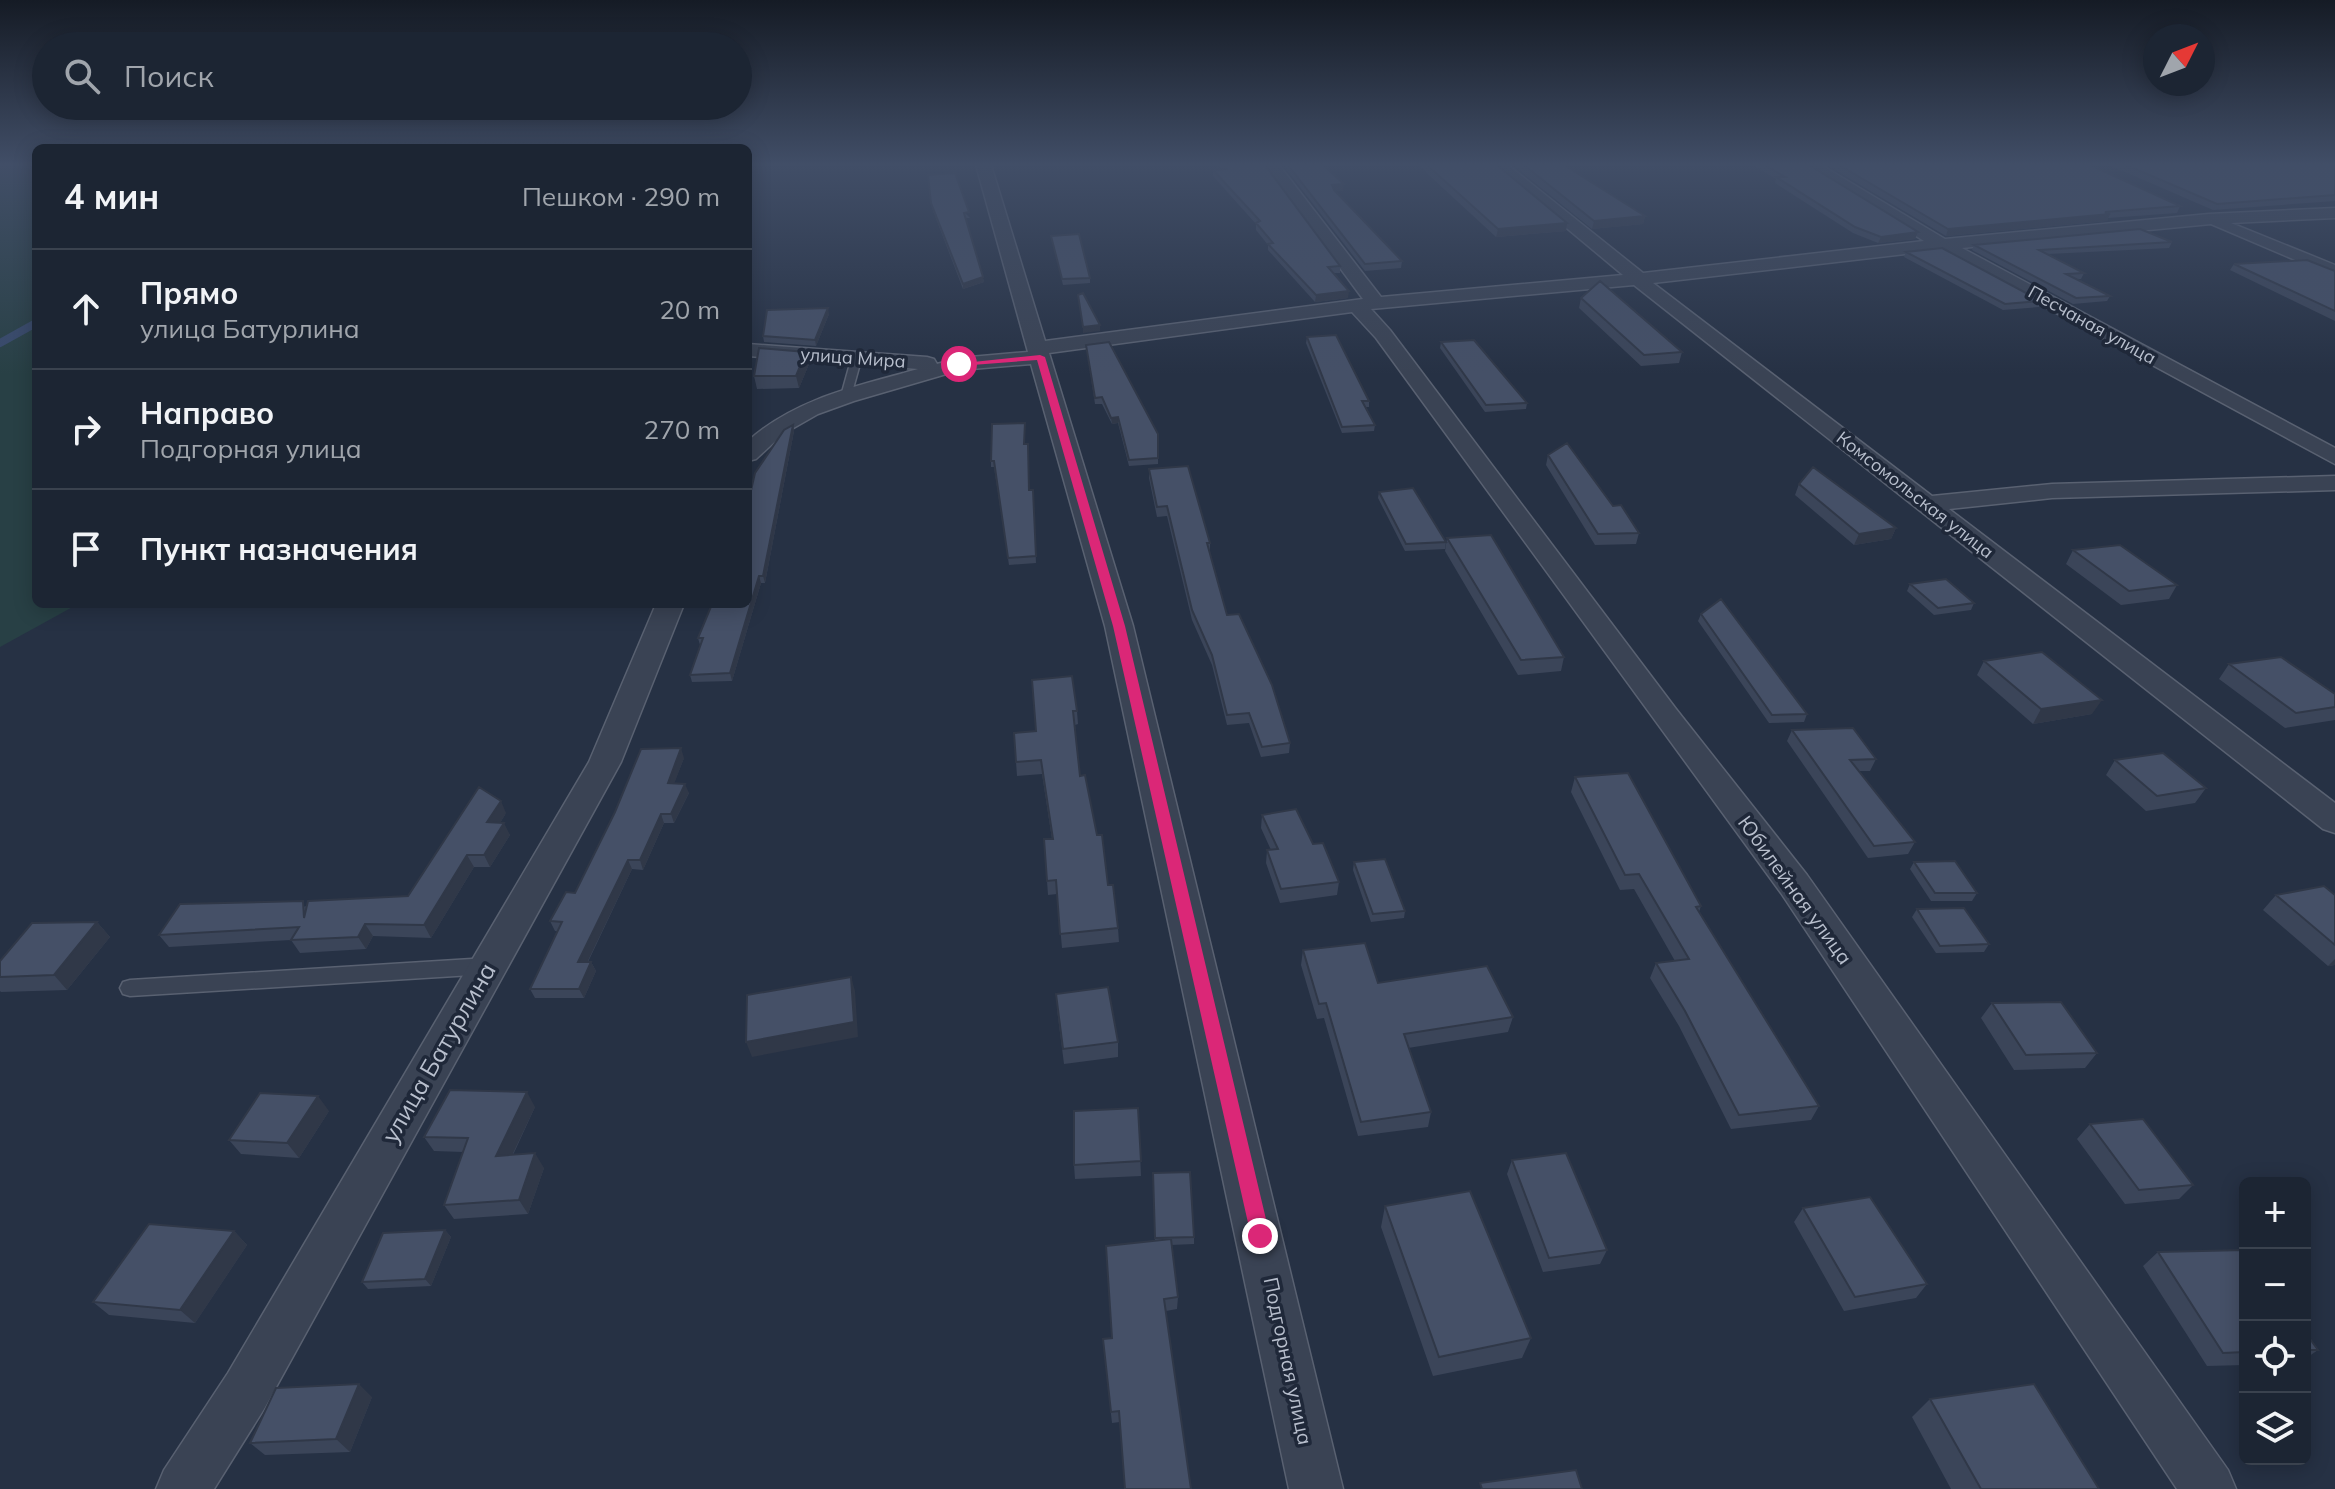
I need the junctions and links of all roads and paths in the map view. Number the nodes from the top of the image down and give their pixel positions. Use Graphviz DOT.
graph roads {
  1 [pos="1004,234"];
  2 [pos="1319,234"];
  3 [pos="1584,234"];
  4 [pos="1928,234"];
  5 [pos="2045,234"];
  6 [pos="2246,234"];
  7 [pos="1944,244"];
  8 [pos="2335,272"];
  9 [pos="1639,279"];
  10 [pos="1367,305"];
  11 [pos="752,350"];
  12 [pos="1040,353"];
  13 [pos="856,360"];
  14 [pos="959,364"];
  15 [pos="846,396"];
  16 [pos="752,450"];
  17 [pos="2335,457"];
  18 [pos="2335,483"];
  19 [pos="1928,504"];
  20 [pos="668,608"];
  21 [pos="2335,821"];
  22 [pos="489,966"];
  23 [pos="130,988"];
  24 [pos="183,1489"];
  25 [pos="1316,1489"];
  26 [pos="2209,1489"];
  1 -- 12 [label="street, Подгорная улица"];
  2 -- 10 [label="street, Юбилейная улица"];
  3 -- 9 [label="street, Комсомольская улица"];
  4 -- 7 [label="street, Песчаная улица"];
  5 -- 7 [label="street"];
  6 -- 8 [label="street"];
  7 -- 9 [label="street"];
  7 -- 17 [label="street, Песчаная улица"];
  9 -- 10 [label="street"];
  9 -- 19 [label="street, Комсомольская улица"];
  10 -- 12 [label="street"];
  10 -- 26 [label="street, Юбилейная улица"];
  11 -- 13 [label="street, улица Мира"];
  12 -- 14 [label="street"];
  12 -- 25 [label="street, Подгорная улица"];
  13 -- 14 [label="street, улица Мира"];
  13 -- 15 [label="lane"];
  14 -- 15 [label="street"];
  15 -- 16 [label="street"];
  18 -- 19 [label="street"];
  19 -- 21 [label="street, Комсомольская улица"];
  20 -- 22 [label="street, улица Батурлина"];
  22 -- 23 [label="lane"];
  22 -- 24 [label="street, улица Батурлина"];
}
